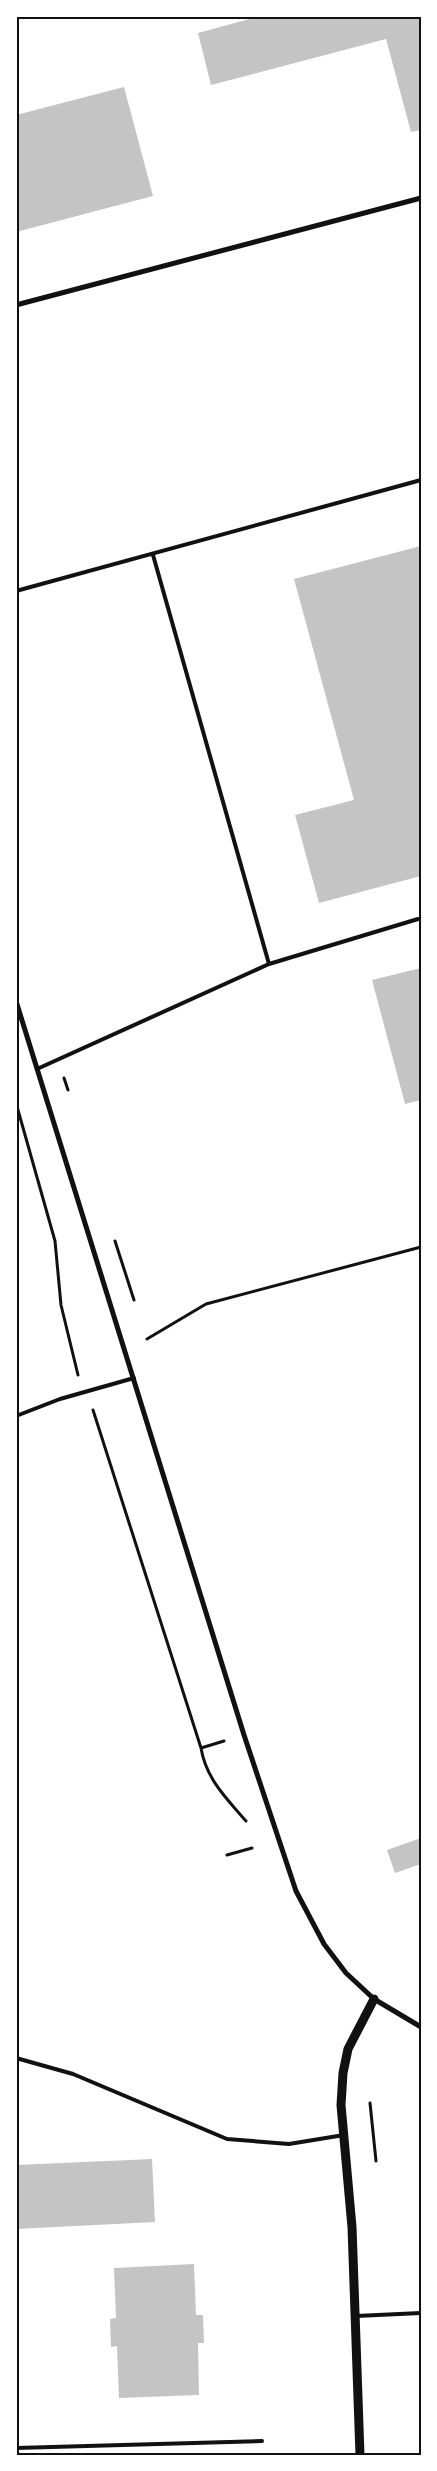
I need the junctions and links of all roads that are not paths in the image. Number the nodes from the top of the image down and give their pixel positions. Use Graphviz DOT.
graph roads {
  1 [pos="421,198"];
  2 [pos="16,305"];
  3 [pos="421,480"];
  4 [pos="153,555"];
  5 [pos="16,591"];
  6 [pos="418,919"];
  7 [pos="269,964"];
  8 [pos="16,1001"];
  9 [pos="37,1069"];
  10 [pos="134,1378"];
  11 [pos="16,1416"];
  12 [pos="374,1999"];
  13 [pos="421,2027"];
  14 [pos="16,2058"];
  15 [pos="344,2135"];
  16 [pos="421,2313"];
  17 [pos="356,2316"];
  18 [pos="262,2441"];
  19 [pos="16,2448"];
  20 [pos="360,2455"];
  1 -- 2 [label="street"];
  3 -- 4 [label="lane"];
  4 -- 5 [label="lane"];
  4 -- 7 [label="lane"];
  6 -- 7 [label="lane"];
  7 -- 9 [label="lane"];
  8 -- 9 [label="street"];
  9 -- 10 [label="street"];
  10 -- 11 [label="lane"];
  10 -- 12 [label="street"];
  12 -- 13 [label="street"];
  12 -- 15 [label="street"];
  14 -- 15 [label="lane"];
  15 -- 17 [label="street"];
  16 -- 17 [label="lane"];
  17 -- 20 [label="street"];
  18 -- 19 [label="lane"];
}
